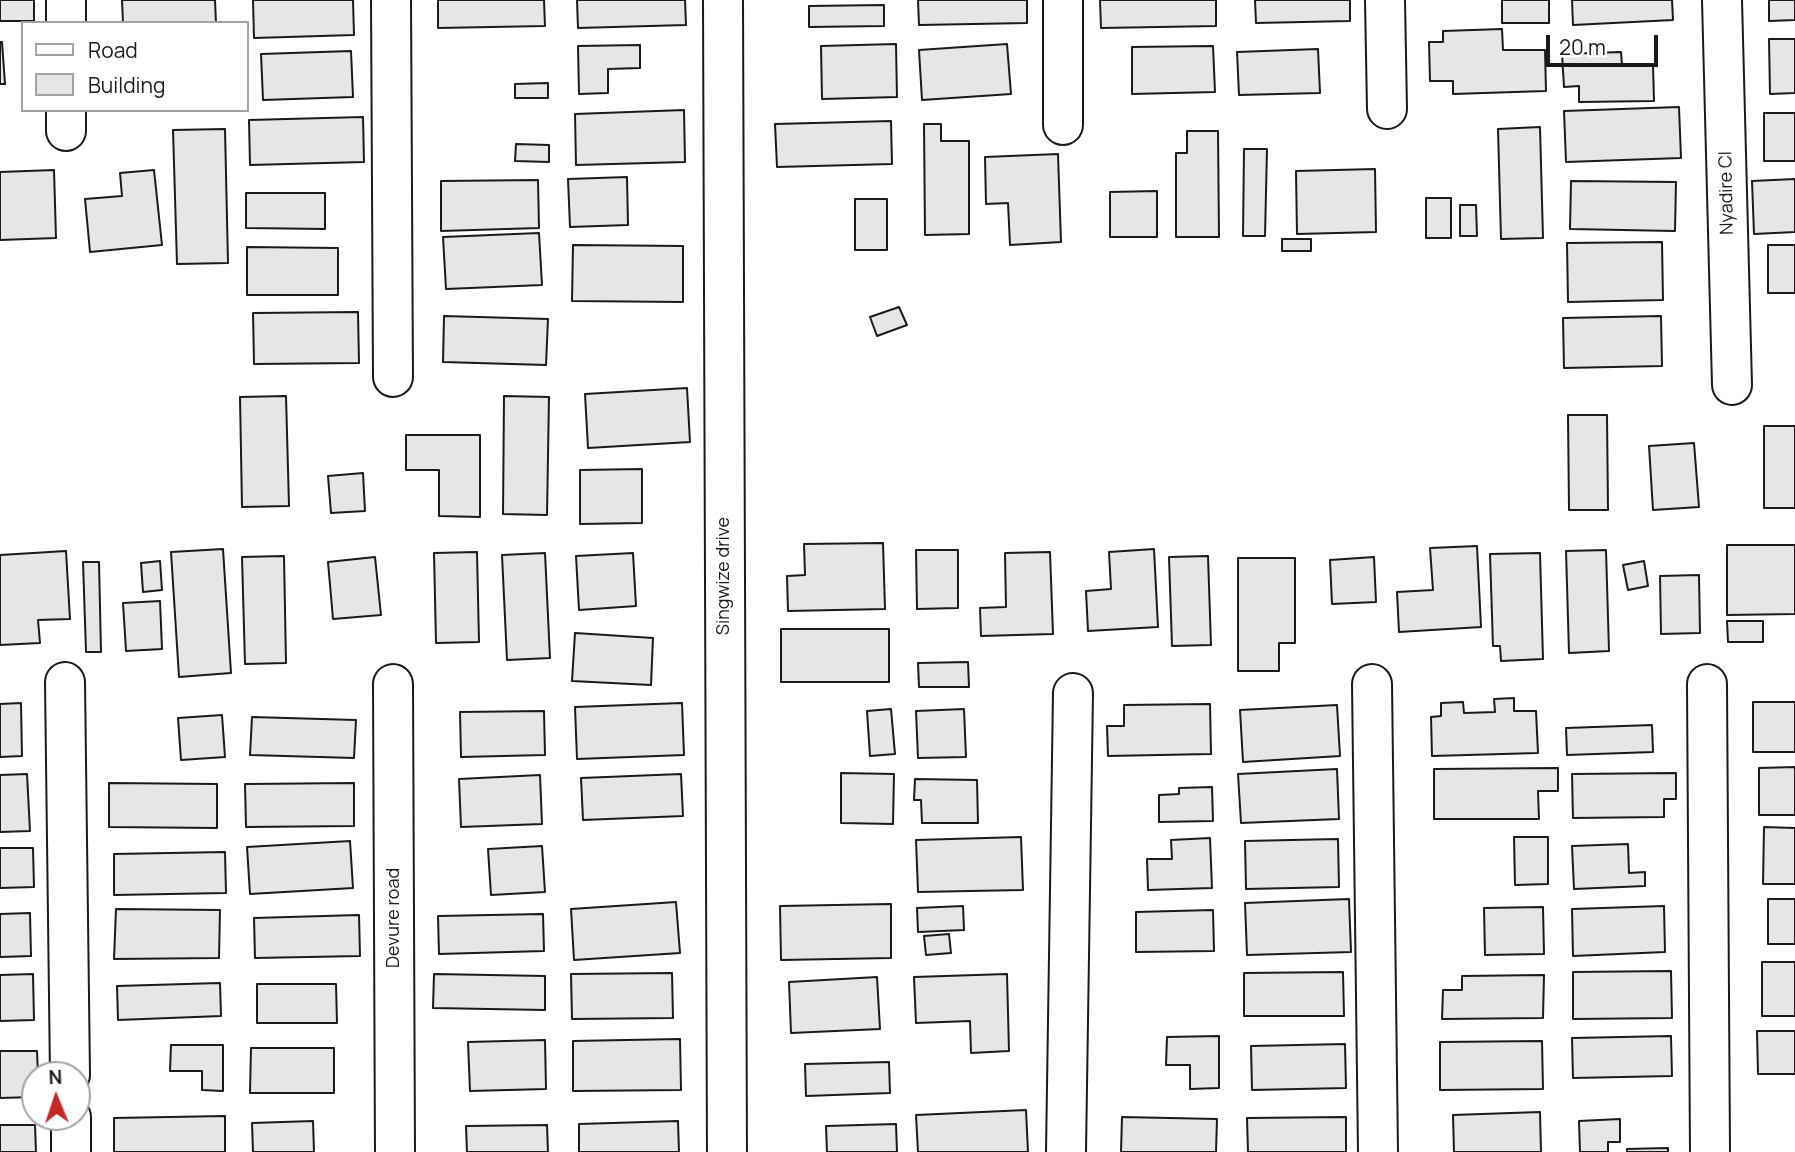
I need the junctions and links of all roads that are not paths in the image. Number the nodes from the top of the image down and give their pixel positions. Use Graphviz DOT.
graph roads {
  1 [pos="66,0"];
  2 [pos="391,0"];
  3 [pos="723,0"];
  4 [pos="1063,0"];
  5 [pos="1385,0"];
  6 [pos="1722,0"];
  7 [pos="66,21"];
  8 [pos="1387,109"];
  9 [pos="1063,125"];
  10 [pos="393,377"];
  11 [pos="1732,386"];
  12 [pos="65,682"];
  13 [pos="393,684"];
  14 [pos="1372,684"];
  15 [pos="1707,684"];
  16 [pos="1073,693"];
  17 [pos="70,1061"];
  18 [pos="71,1131"];
  19 [pos="71,1152"];
  20 [pos="395,1152"];
  21 [pos="727,1152"];
  22 [pos="1066,1152"];
  23 [pos="1378,1152"];
  24 [pos="1710,1152"];
  1 -- 7 [label="street"];
  2 -- 10 [label="street"];
  3 -- 21 [label="street, Singwize drive"];
  4 -- 9 [label="street"];
  5 -- 8 [label="street"];
  6 -- 11 [label="street, Nyadire Cl"];
  12 -- 17 [label="street"];
  13 -- 20 [label="street, Devure road"];
  14 -- 23 [label="street"];
  15 -- 24 [label="street"];
  16 -- 22 [label="street"];
  18 -- 19 [label="street"];
}
